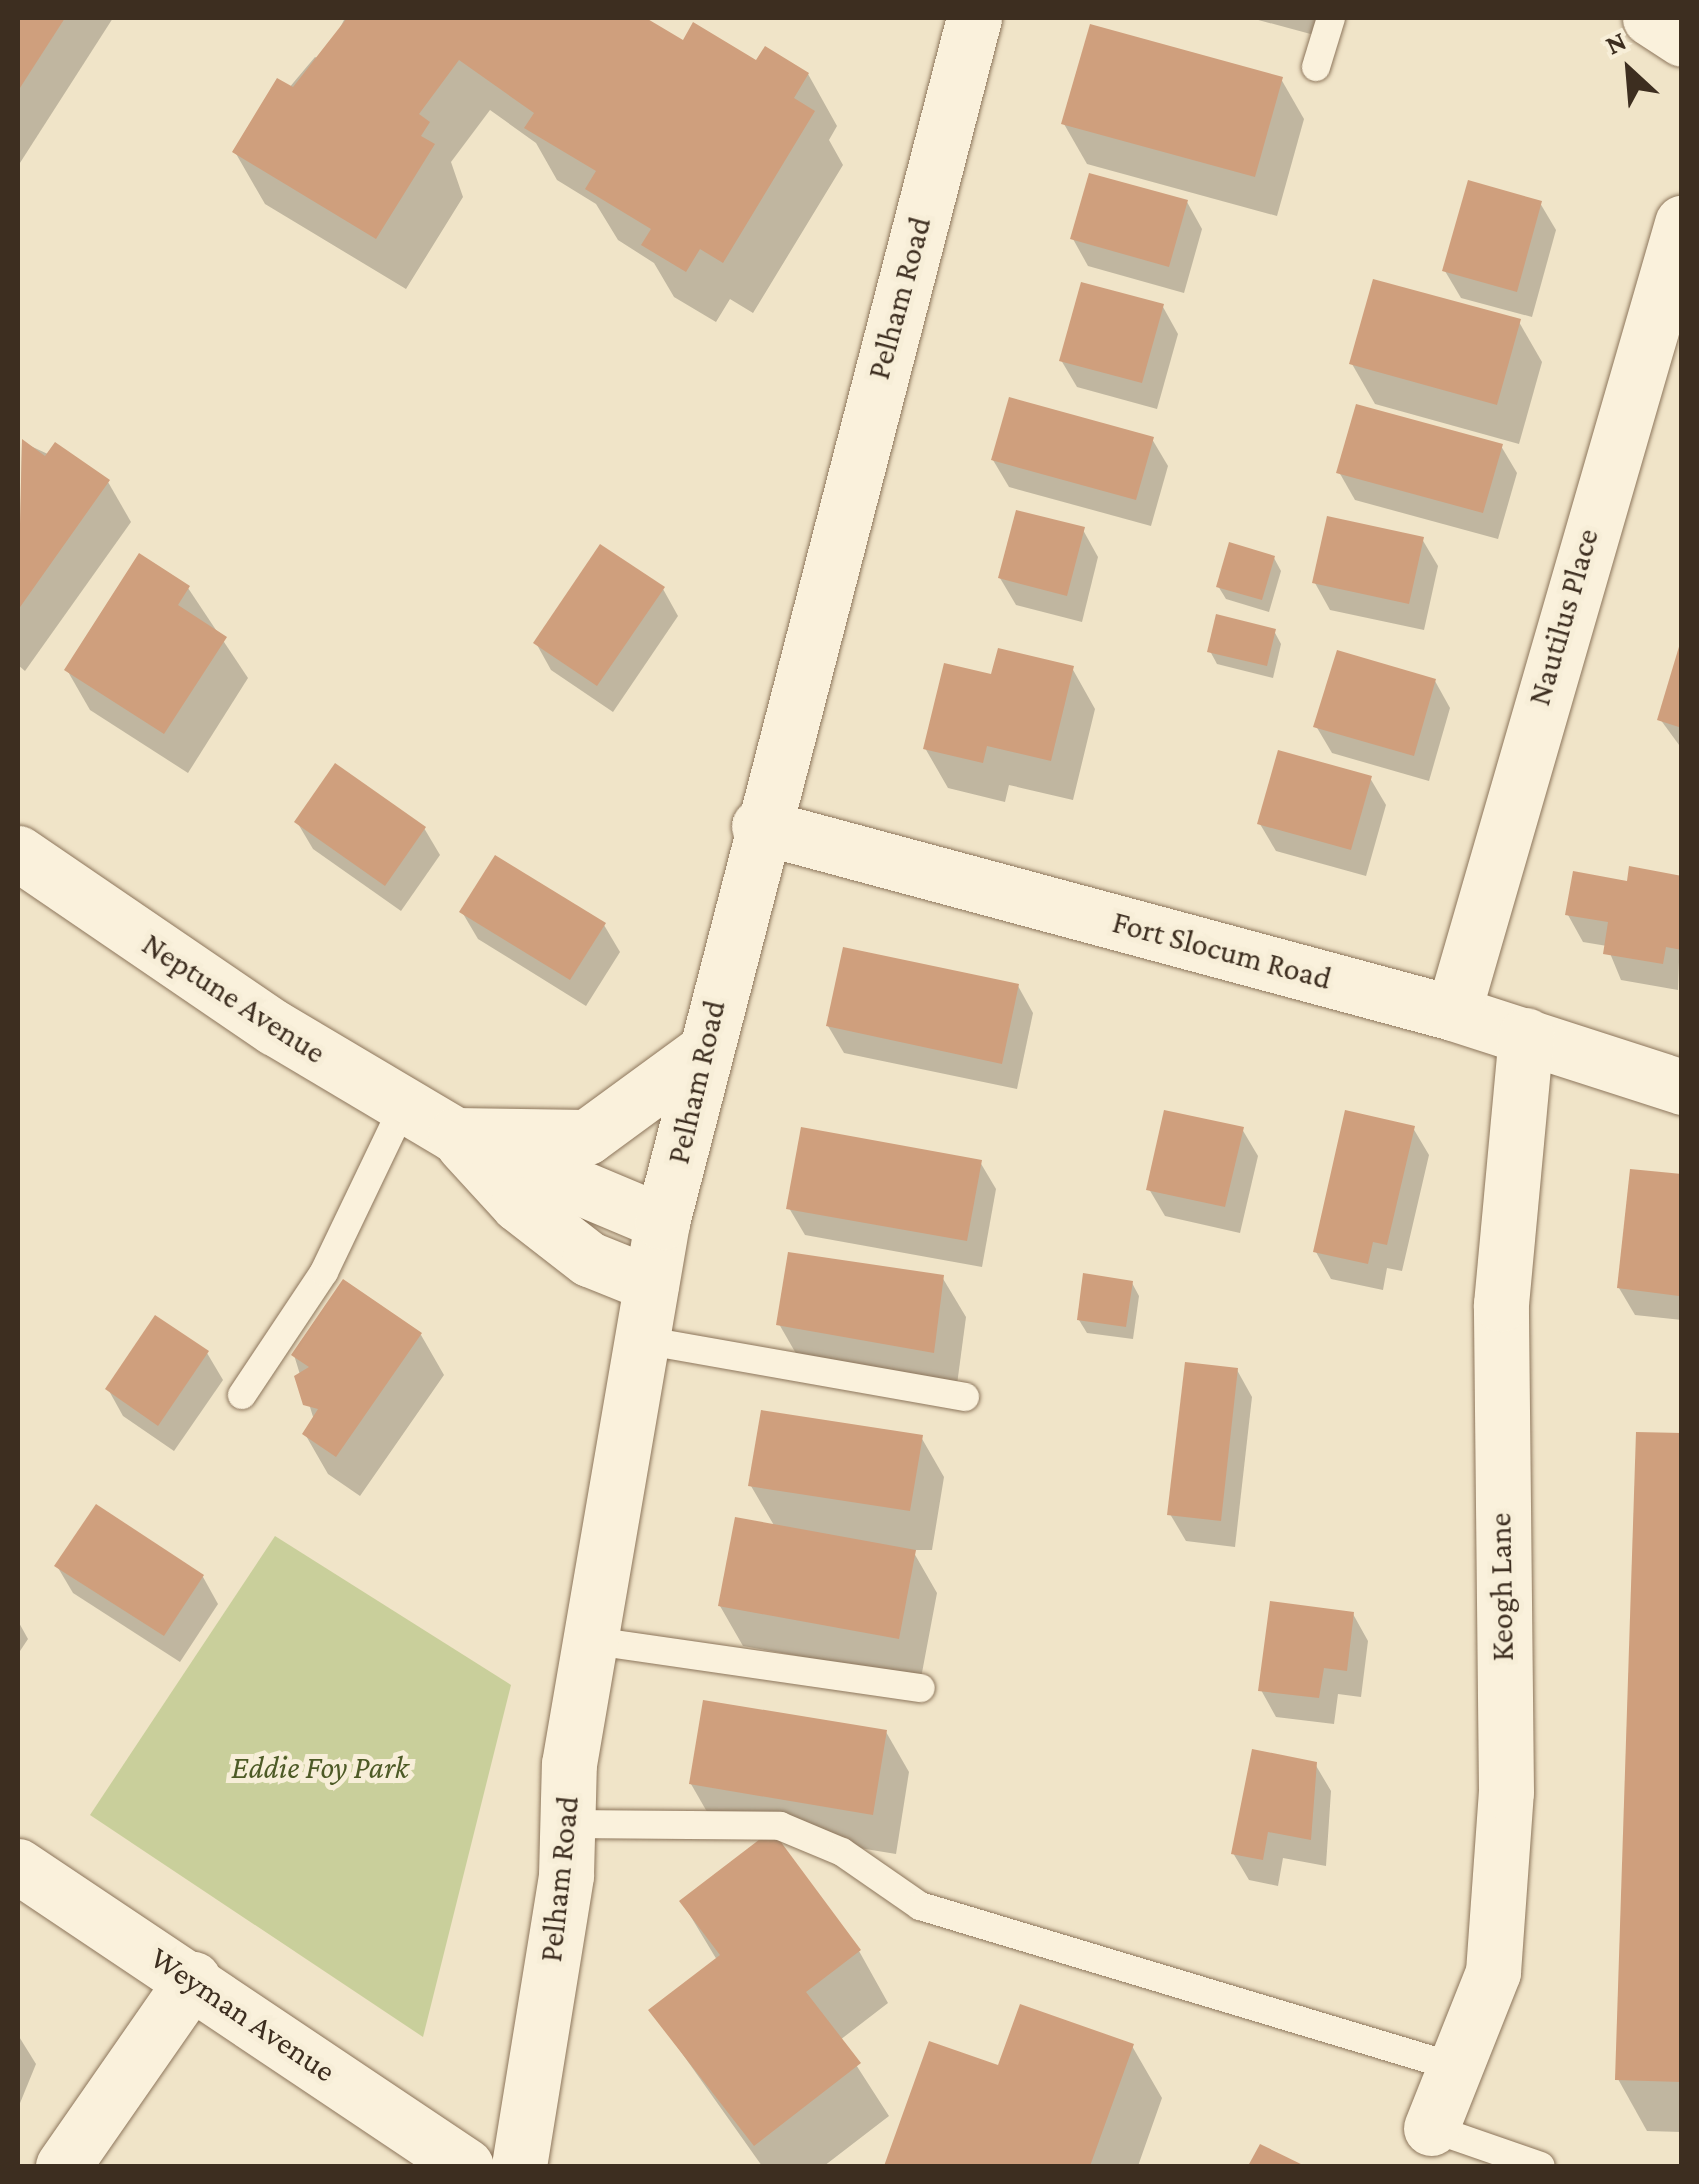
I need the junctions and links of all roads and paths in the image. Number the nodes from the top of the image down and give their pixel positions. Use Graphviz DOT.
graph roads {
  1 [pos="974,18"];
  2 [pos="1332,18"];
  3 [pos="1650,18"];
  4 [pos="1682,39"];
  5 [pos="1316,68"];
  6 [pos="1682,223"];
  7 [pos="759,826"];
  8 [pos="18,853"];
  9 [pos="1453,1013"];
  10 [pos="1526,1035"];
  11 [pos="699,1055"];
  12 [pos="1682,1087"];
  13 [pos="404,1105"];
  14 [pos="455,1135"];
  15 [pos="662,1222"];
  16 [pos="650,1284"];
  17 [pos="642,1340"];
  18 [pos="242,1394"];
  19 [pos="966,1397"];
  20 [pos="594,1641"];
  21 [pos="921,1688"];
  22 [pos="568,1824"];
  23 [pos="18,1866"];
  24 [pos="193,1979"];
  25 [pos="1455,2067"];
  26 [pos="1431,2128"];
  27 [pos="63,2166"];
  28 [pos="466,2166"];
  29 [pos="519,2166"];
  30 [pos="1540,2166"];
  1 -- 7 [label="street, Pelham Road"];
  2 -- 5 [label="lane"];
  3 -- 4 [label="street"];
  6 -- 9 [label="street, Nautilus Place"];
  7 -- 9 [label="street, Fort Slocum Road"];
  7 -- 11 [label="street, Pelham Road"];
  8 -- 13 [label="street, Neptune Avenue"];
  9 -- 10 [label="street, Fort Slocum Road"];
  10 -- 12 [label="street, Fort Slocum Road"];
  10 -- 25 [label="street, Keogh Lane"];
  11 -- 14 [label="street"];
  11 -- 15 [label="street, Pelham Road"];
  13 -- 14 [label="street, Neptune Avenue"];
  13 -- 18 [label="lane"];
  14 -- 15 [label="street, Neptune Avenue"];
  14 -- 16 [label="street, Neptune Avenue"];
  15 -- 16 [label="street, Pelham Road"];
  16 -- 17 [label="street, Pelham Road"];
  17 -- 19 [label="lane"];
  17 -- 20 [label="street, Pelham Road"];
  20 -- 21 [label="lane"];
  20 -- 22 [label="street, Pelham Road"];
  22 -- 25 [label="lane"];
  22 -- 29 [label="street, Pelham Road"];
  23 -- 24 [label="street, Weyman Avenue"];
  24 -- 27 [label="street"];
  24 -- 28 [label="street, Weyman Avenue"];
  25 -- 26 [label="street, Keogh Lane"];
  26 -- 30 [label="lane"];
}
